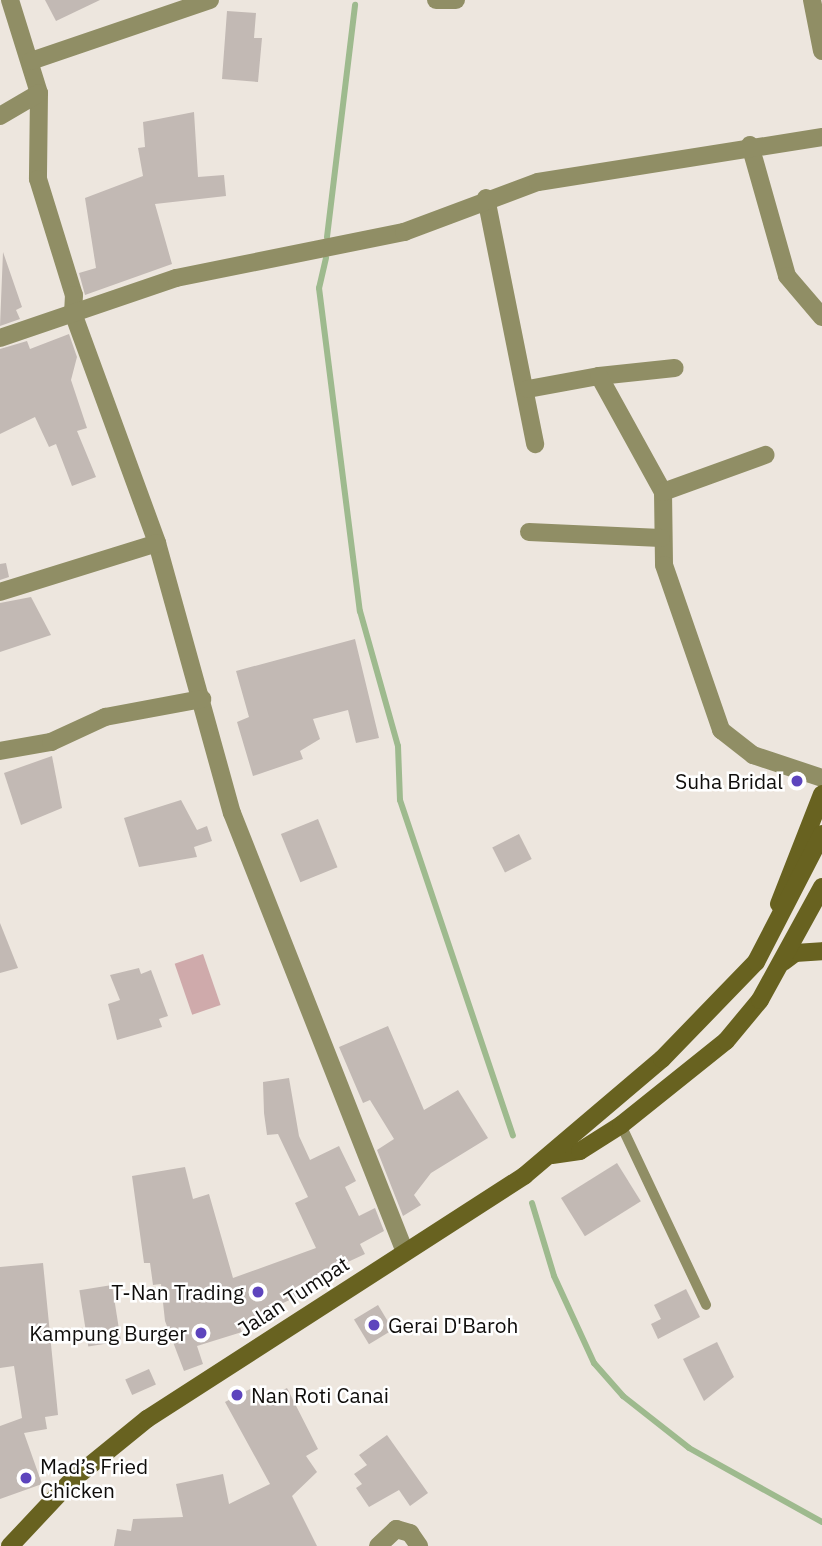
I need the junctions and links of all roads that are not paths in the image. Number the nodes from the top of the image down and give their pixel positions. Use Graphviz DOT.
graph roads {
  1 [pos="9,0"];
  2 [pos="210,0"];
  3 [pos="436,0"];
  4 [pos="456,0"];
  5 [pos="812,0"];
  6 [pos="822,51"];
  7 [pos="31,61"];
  8 [pos="40,93"];
  9 [pos="0,116"];
  10 [pos="822,138"];
  11 [pos="750,145"];
  12 [pos="485,198"];
  13 [pos="73,313"];
  14 [pos="822,317"];
  15 [pos="0,338"];
  16 [pos="676,368"];
  17 [pos="599,376"];
  18 [pos="528,389"];
  19 [pos="535,444"];
  20 [pos="765,455"];
  21 [pos="663,492"];
  22 [pos="529,532"];
  23 [pos="661,538"];
  24 [pos="157,543"];
  25 [pos="0,592"];
  26 [pos="202,699"];
  27 [pos="0,751"];
  28 [pos="822,778"];
  29 [pos="822,794"];
  30 [pos="821,842"];
  31 [pos="800,887"];
  32 [pos="820,900"];
  33 [pos="822,951"];
  34 [pos="756,962"];
  35 [pos="783,962"];
  36 [pos="621,1125"];
  37 [pos="552,1155"];
  38 [pos="404,1251"];
  39 [pos="706,1305"];
  40 [pos="10,1546"];
  41 [pos="378,1546"];
  42 [pos="419,1546"];
  1 -- 7 [label="street"];
  2 -- 7 [label="street"];
  3 -- 4 [label="street"];
  5 -- 6 [label="street"];
  7 -- 8 [label="street"];
  8 -- 9 [label="street"];
  8 -- 13 [label="street"];
  10 -- 11 [label="street"];
  11 -- 12 [label="street"];
  11 -- 14 [label="street"];
  12 -- 13 [label="street"];
  12 -- 18 [label="street"];
  13 -- 15 [label="street"];
  13 -- 24 [label="street"];
  16 -- 17 [label="street"];
  17 -- 18 [label="street"];
  17 -- 21 [label="street"];
  18 -- 19 [label="street"];
  20 -- 21 [label="street"];
  21 -- 23 [label="street"];
  22 -- 23 [label="street"];
  23 -- 28 [label="street"];
  24 -- 25 [label="street"];
  24 -- 26 [label="street"];
  26 -- 27 [label="street"];
  26 -- 38 [label="street"];
  29 -- 34 [label="main road"];
  30 -- 31 [label="main road, Jalan Tumpat"];
  31 -- 32 [label="main road"];
  31 -- 34 [label="main road, Jalan Tumpat"];
  32 -- 35 [label="main road, Jalan Tumpat"];
  33 -- 35 [label="main road"];
  34 -- 37 [label="main road, Jalan Tumpat"];
  35 -- 36 [label="main road, Jalan Tumpat"];
  36 -- 37 [label="main road, Jalan Tumpat"];
  36 -- 39 [label="lane"];
  37 -- 38 [label="main road, Jalan Tumpat"];
  38 -- 40 [label="main road, Jalan Tumpat"];
  41 -- 42 [label="street"];
}
